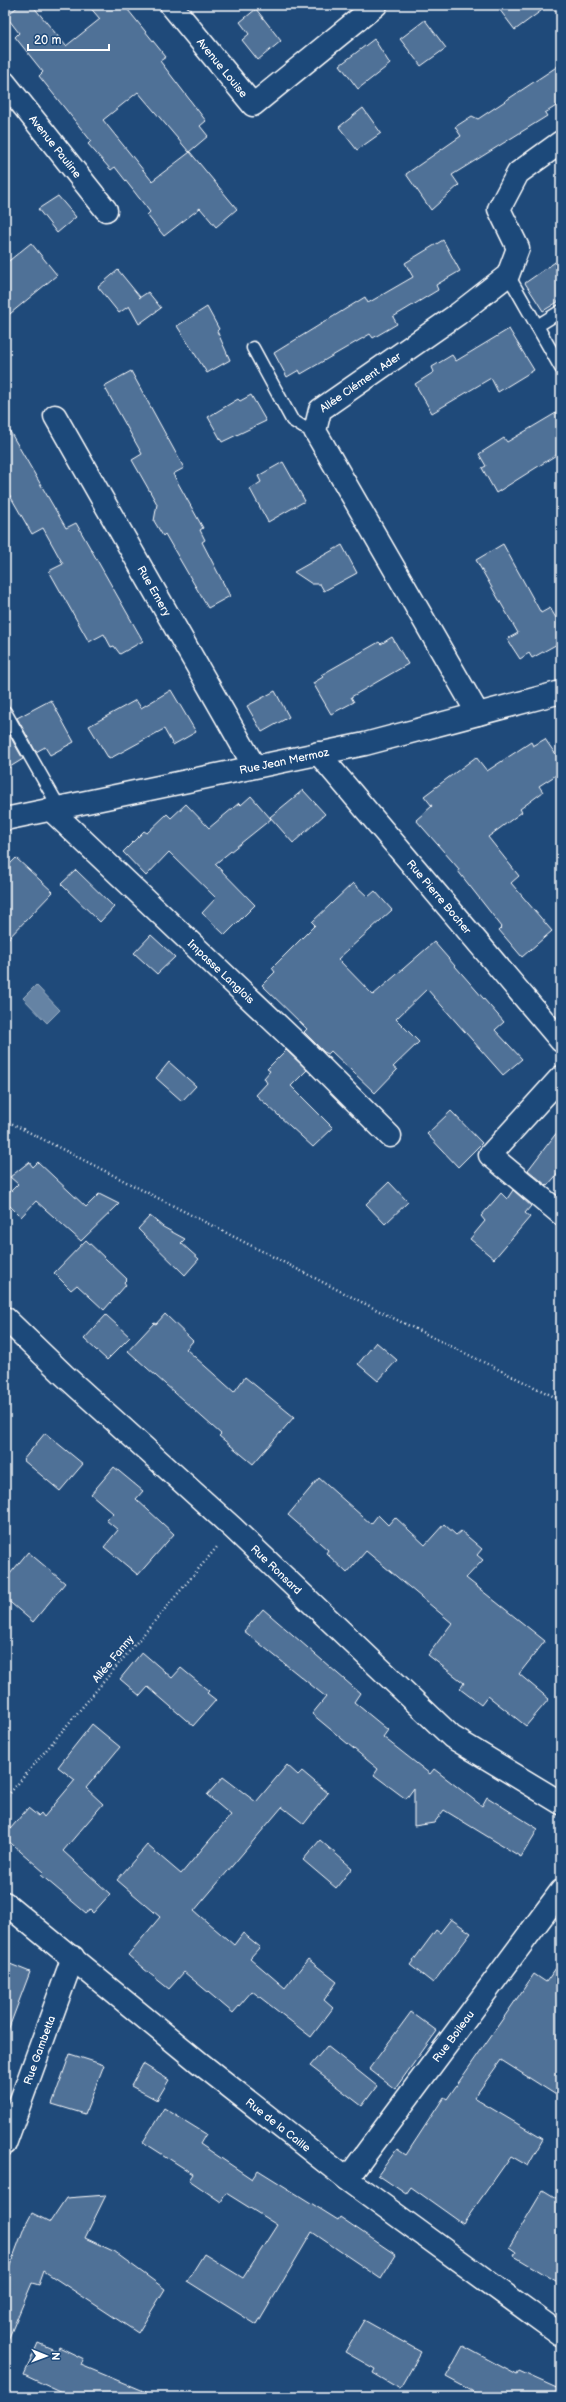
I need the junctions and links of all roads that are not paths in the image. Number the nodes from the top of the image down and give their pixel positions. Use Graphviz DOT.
graph roads {
  1 [pos="171,5"];
  2 [pos="376,5"];
  3 [pos="5,83"];
  4 [pos="561,142"];
  5 [pos="106,210"];
  6 [pos="508,275"];
  7 [pos="561,311"];
  8 [pos="537,326"];
  9 [pos="253,348"];
  10 [pos="561,368"];
  11 [pos="55,416"];
  12 [pos="315,431"];
  13 [pos="561,692"];
  14 [pos="5,712"];
  15 [pos="478,714"];
  16 [pos="318,753"];
  17 [pos="254,766"];
  18 [pos="55,808"];
  19 [pos="5,819"];
  20 [pos="561,1041"];
  21 [pos="561,1078"];
  22 [pos="390,1136"];
  23 [pos="561,1214"];
  24 [pos="5,1318"];
  25 [pos="561,1803"];
  26 [pos="561,1892"];
  27 [pos="5,1903"];
  28 [pos="73,1957"];
  29 [pos="5,2144"];
  30 [pos="347,2180"];
  31 [pos="561,2335"];
  1 -- 2 [label="street, Avenue Louise"];
  3 -- 5 [label="street, Avenue Pauline"];
  4 -- 6 [label="street"];
  6 -- 8 [label="lane"];
  6 -- 12 [label="street, Allée Clément Ader"];
  7 -- 8 [label="lane"];
  8 -- 10 [label="lane"];
  9 -- 12 [label="lane"];
  11 -- 17 [label="street, Rue Emery"];
  12 -- 15 [label="street"];
  13 -- 15 [label="street, Rue Jean Mermoz"];
  14 -- 18 [label="lane"];
  15 -- 16 [label="street, Rue Jean Mermoz"];
  16 -- 17 [label="street, Rue Jean Mermoz"];
  16 -- 20 [label="street, Rue Pierre Bocher"];
  17 -- 18 [label="street, Rue Jean Mermoz"];
  18 -- 19 [label="street, Rue Jean Mermoz"];
  18 -- 22 [label="street, Impasse Langlois"];
  21 -- 23 [label="street"];
  24 -- 25 [label="street, Rue Ronsard"];
  26 -- 30 [label="street, Rue Boileau"];
  27 -- 28 [label="street, Rue de la Caille"];
  28 -- 29 [label="street, Rue Gambetta"];
  28 -- 30 [label="street, Rue de la Caille"];
  30 -- 31 [label="street, Rue de la Caille"];
}
